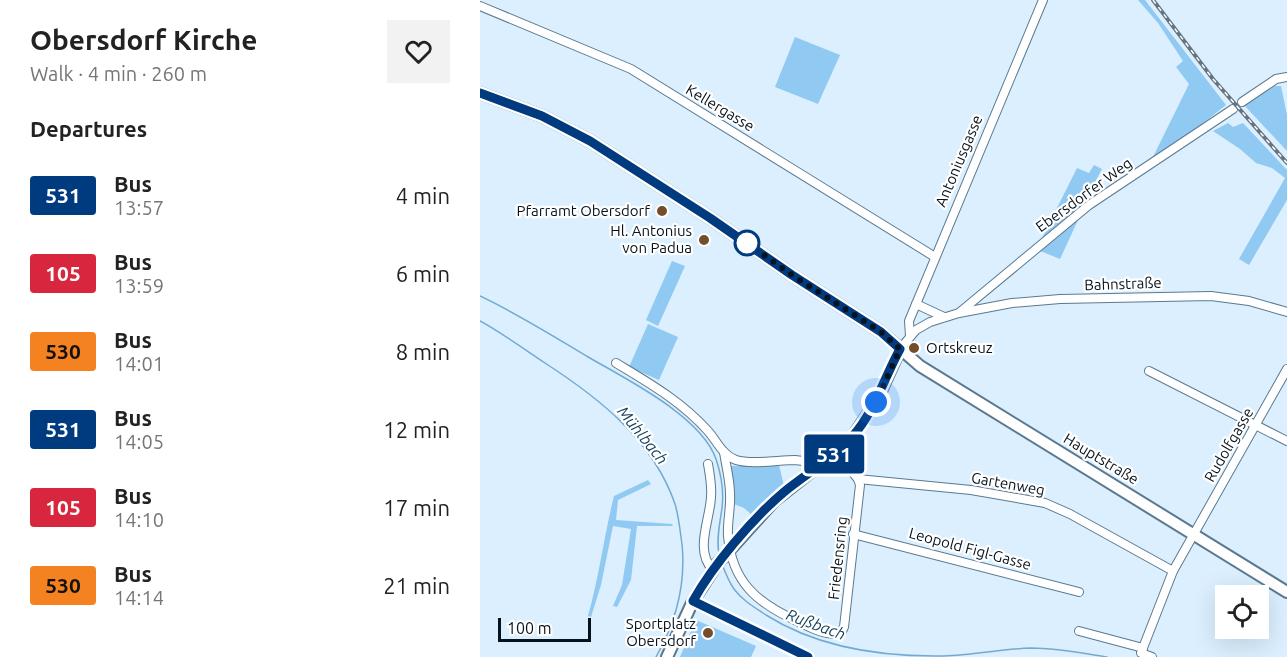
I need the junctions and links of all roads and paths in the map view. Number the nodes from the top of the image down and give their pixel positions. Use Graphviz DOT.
graph roads {
  1 [pos="1043,0"];
  2 [pos="480,6"];
  3 [pos="1287,77"];
  4 [pos="480,93"];
  5 [pos="1242,102"];
  6 [pos="1233,109"];
  7 [pos="935,257"];
  8 [pos="916,304"];
  9 [pos="1287,312"];
  10 [pos="959,313"];
  11 [pos="944,317"];
  12 [pos="910,336"];
  13 [pos="897,346"];
  14 [pos="616,363"];
  15 [pos="1287,369"];
  16 [pos="1149,371"];
  17 [pos="1256,425"];
  18 [pos="1287,441"];
  19 [pos="724,452"];
  20 [pos="836,452"];
  21 [pos="708,464"];
  22 [pos="812,470"];
  23 [pos="858,479"];
  24 [pos="1194,533"];
  25 [pos="853,534"];
  26 [pos="728,552"];
  27 [pos="715,567"];
  28 [pos="1173,571"];
  29 [pos="1079,592"];
  30 [pos="1287,592"];
  31 [pos="693,601"];
  32 [pos="1079,631"];
  33 [pos="1142,651"];
  34 [pos="667,657"];
  35 [pos="807,657"];
  36 [pos="1152,657"];
  1 -- 7 [label="street, Antoniusgasse"];
  2 -- 7 [label="street, Kellergasse"];
  3 -- 5 [label="street"];
  4 -- 13 [label="main road, Hauptstraße"];
  6 -- 10 [label="street, Ebersdorfer Weg"];
  7 -- 8 [label="street, Antoniusgasse"];
  8 -- 11 [label="street"];
  8 -- 12 [label="street, Antoniusgasse"];
  9 -- 10 [label="street, Bahnstraße"];
  10 -- 11 [label="street, Bahnstraße"];
  11 -- 12 [label="street, Bahnstraße"];
  12 -- 13 [label="street"];
  13 -- 20 [label="main road"];
  13 -- 24 [label="main road, Hauptstraße"];
  14 -- 19 [label="street"];
  15 -- 17 [label="street, Rudolfgasse"];
  16 -- 17 [label="street"];
  17 -- 18 [label="street"];
  17 -- 24 [label="street, Rudolfgasse"];
  19 -- 22 [label="street"];
  19 -- 26 [label="street"];
  20 -- 22 [label="main road"];
  20 -- 23 [label="street"];
  21 -- 27 [label="street"];
  22 -- 26 [label="main road"];
  23 -- 25 [label="street, Friedensring"];
  23 -- 28 [label="street, Gartenweg"];
  24 -- 28 [label="street, Rudolfgasse"];
  24 -- 30 [label="main road, Hauptstraße"];
  25 -- 26 [label="street, Friedensring"];
  25 -- 29 [label="street, Leopold Figl-Gasse"];
  26 -- 27 [label="main road"];
  27 -- 31 [label="main road"];
  28 -- 33 [label="street, Rudolfgasse"];
  31 -- 34 [label="main road"];
  31 -- 35 [label="street"];
  32 -- 33 [label="street"];
  33 -- 36 [label="street"];
}
